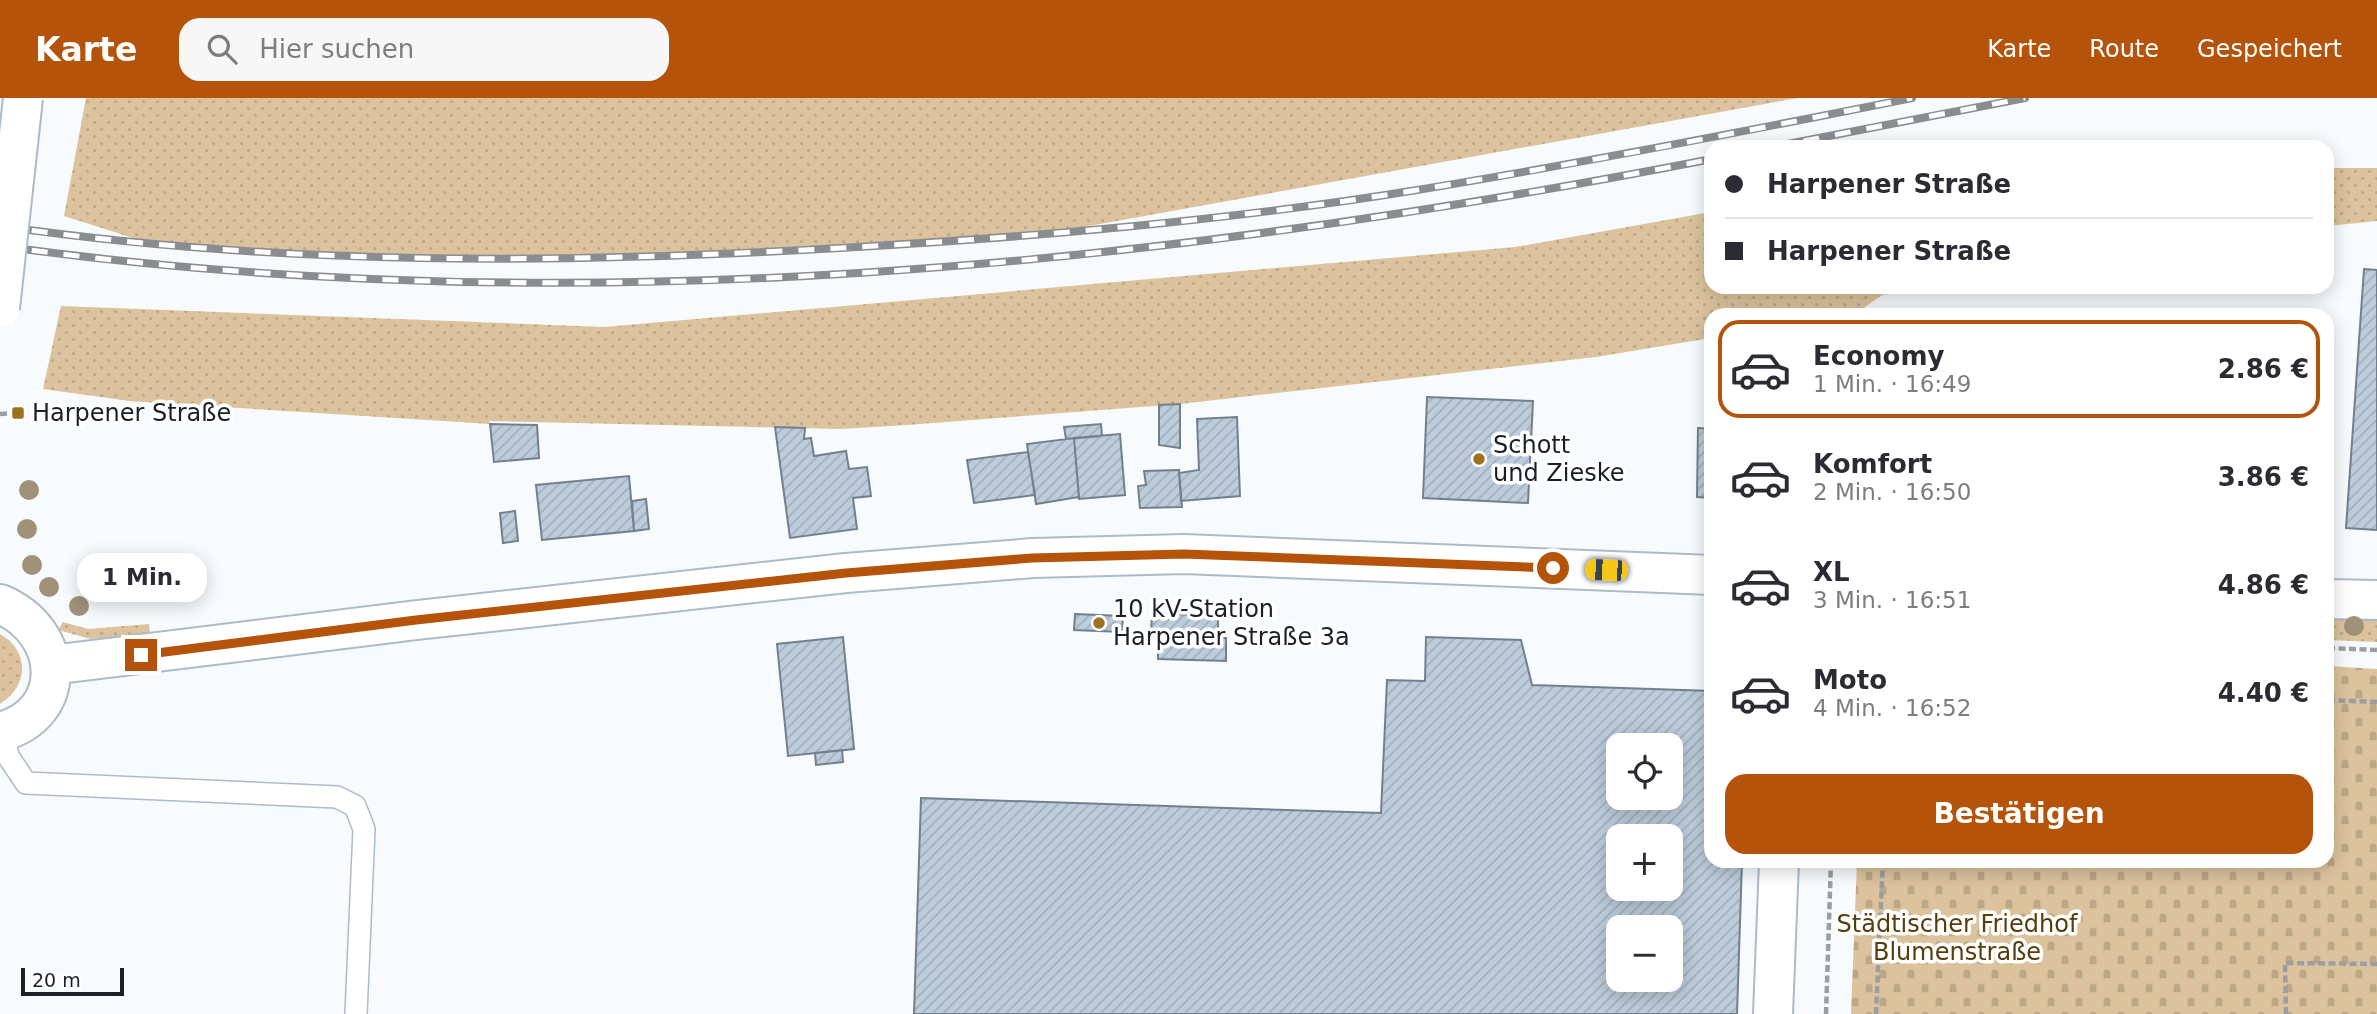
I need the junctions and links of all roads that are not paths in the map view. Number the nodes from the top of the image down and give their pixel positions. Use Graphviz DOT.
graph roads {
  1 [pos="23,98"];
  2 [pos="0,308"];
  3 [pos="1704,575"];
  4 [pos="2334,598"];
  5 [pos="2377,600"];
  6 [pos="0,604"];
  7 [pos="51,665"];
  8 [pos="2,732"];
  9 [pos="1779,868"];
  10 [pos="356,1014"];
  11 [pos="1773,1014"];
  1 -- 2 [label="street, bridge"];
  3 -- 7 [label="street"];
  4 -- 5 [label="street"];
  6 -- 7 [label="street"];
  7 -- 8 [label="street"];
  8 -- 10 [label="lane"];
  9 -- 11 [label="street"];
}
